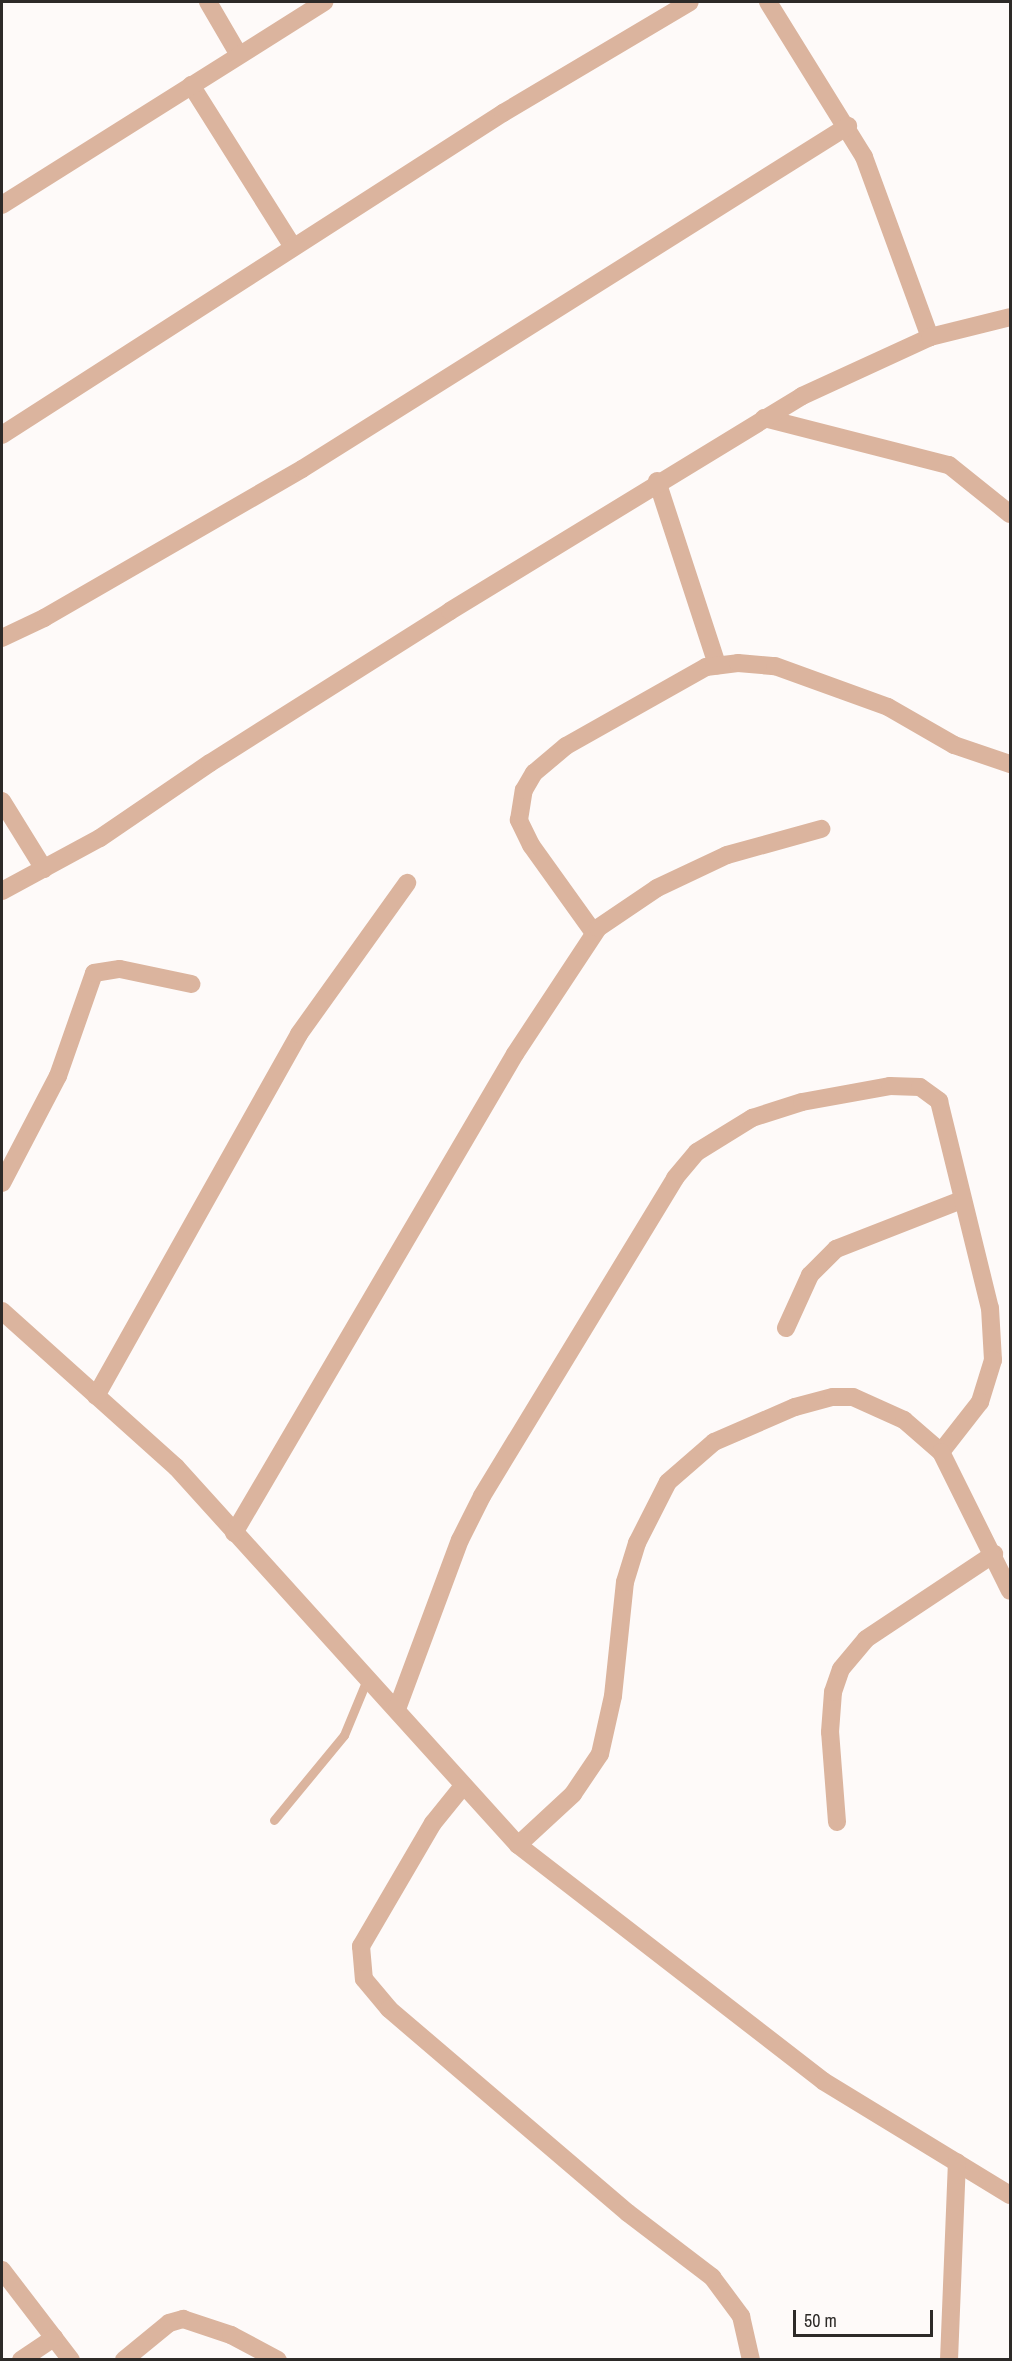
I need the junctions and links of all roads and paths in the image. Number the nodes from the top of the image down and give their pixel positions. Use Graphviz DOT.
graph roads {
  1 [pos="208,2"];
  2 [pos="324,2"];
  3 [pos="690,2"];
  4 [pos="768,2"];
  5 [pos="239,55"];
  6 [pos="191,85"];
  7 [pos="848,126"];
  8 [pos="2,205"];
  9 [pos="293,247"];
  10 [pos="1011,317"];
  11 [pos="930,337"];
  12 [pos="764,418"];
  13 [pos="2,435"];
  14 [pos="657,481"];
  15 [pos="1011,514"];
  16 [pos="2,638"];
  17 [pos="717,665"];
  18 [pos="1011,764"];
  19 [pos="2,801"];
  20 [pos="821,829"];
  21 [pos="44,869"];
  22 [pos="406,884"];
  23 [pos="2,891"];
  24 [pos="594,933"];
  25 [pos="191,984"];
  26 [pos="2,1183"];
  27 [pos="962,1200"];
  28 [pos="2,1311"];
  29 [pos="786,1328"];
  30 [pos="96,1396"];
  31 [pos="941,1452"];
  32 [pos="234,1533"];
  33 [pos="994,1554"];
  34 [pos="1011,1591"];
  35 [pos="368,1677"];
  36 [pos="397,1709"];
  37 [pos="463,1786"];
  38 [pos="274,1820"];
  39 [pos="837,1822"];
  40 [pos="518,1845"];
  41 [pos="957,2162"];
  42 [pos="1011,2195"];
  43 [pos="2,2270"];
  44 [pos="54,2338"];
  45 [pos="21,2360"];
  46 [pos="71,2360"];
  47 [pos="124,2360"];
  48 [pos="278,2360"];
  49 [pos="751,2360"];
  50 [pos="949,2360"];
  1 -- 5 [label="street"];
  2 -- 5 [label="street"];
  3 -- 9 [label="street"];
  4 -- 7 [label="street"];
  5 -- 6 [label="street"];
  6 -- 8 [label="street"];
  6 -- 9 [label="street"];
  7 -- 11 [label="street"];
  7 -- 16 [label="street"];
  9 -- 13 [label="street"];
  10 -- 11 [label="street"];
  11 -- 12 [label="street"];
  12 -- 14 [label="street"];
  12 -- 15 [label="street"];
  14 -- 17 [label="street"];
  14 -- 21 [label="street"];
  17 -- 18 [label="street"];
  17 -- 24 [label="street"];
  19 -- 21 [label="street"];
  20 -- 24 [label="street"];
  21 -- 23 [label="street"];
  22 -- 30 [label="street"];
  24 -- 32 [label="street"];
  25 -- 26 [label="street"];
  27 -- 29 [label="street"];
  27 -- 31 [label="street"];
  27 -- 36 [label="street"];
  28 -- 30 [label="street"];
  30 -- 32 [label="street"];
  31 -- 33 [label="street"];
  31 -- 40 [label="street"];
  32 -- 35 [label="street"];
  33 -- 34 [label="street"];
  33 -- 39 [label="street"];
  35 -- 36 [label="street"];
  35 -- 38 [label="lane"];
  36 -- 37 [label="street"];
  37 -- 40 [label="street"];
  37 -- 49 [label="street"];
  40 -- 41 [label="street"];
  41 -- 42 [label="street"];
  41 -- 50 [label="street"];
  43 -- 44 [label="street"];
  44 -- 45 [label="street"];
  44 -- 46 [label="street"];
  47 -- 48 [label="street"];
}
